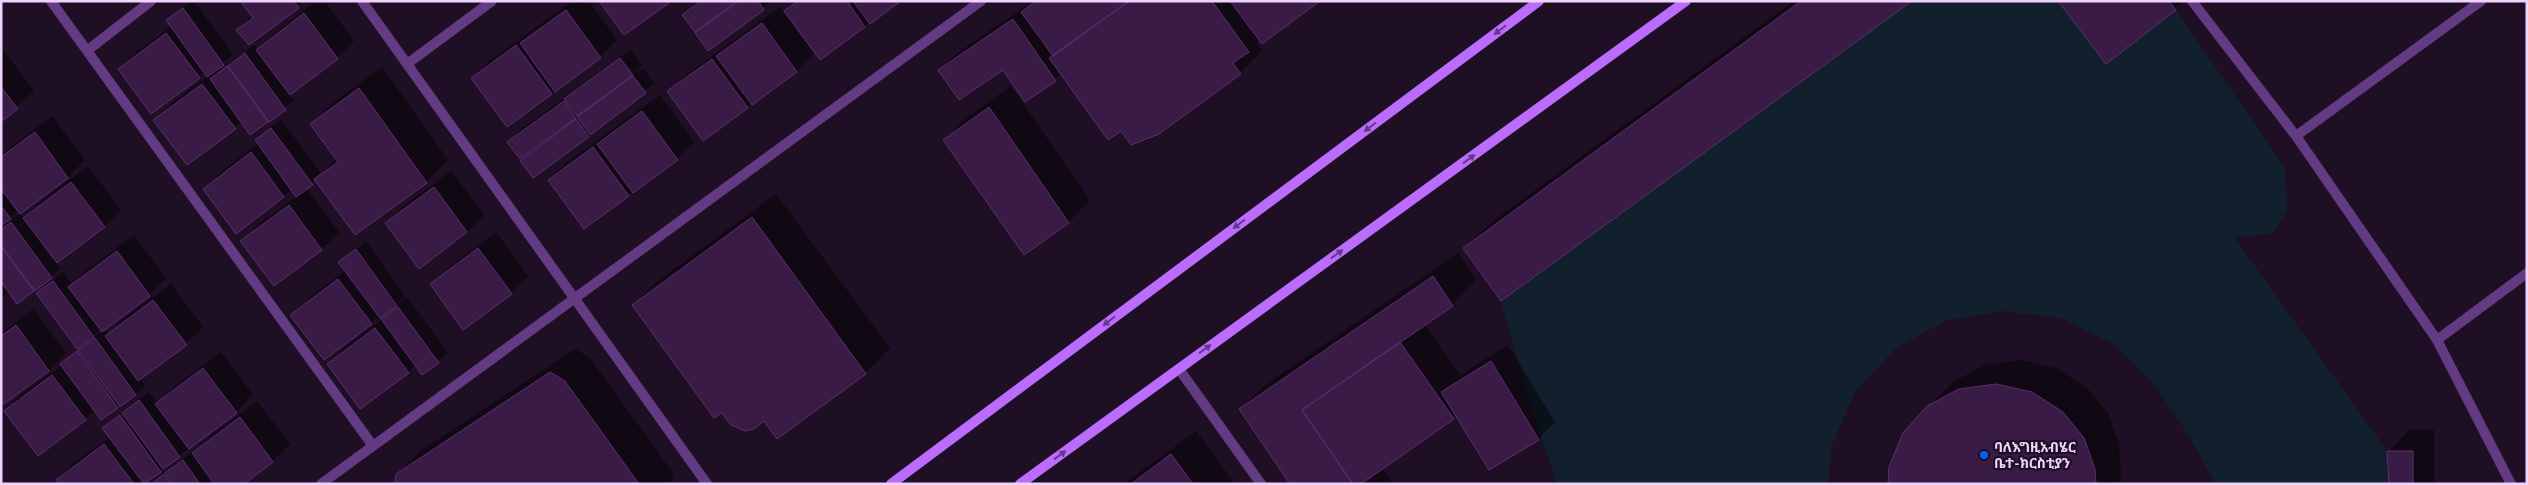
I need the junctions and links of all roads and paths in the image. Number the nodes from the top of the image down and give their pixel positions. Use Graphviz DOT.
graph roads {
  1 [pos="51,1"];
  2 [pos="151,1"];
  3 [pos="362,1"];
  4 [pos="492,1"];
  5 [pos="981,1"];
  6 [pos="1539,1"];
  7 [pos="1686,1"];
  8 [pos="2192,1"];
  9 [pos="2481,1"];
  10 [pos="88,50"];
  11 [pos="407,64"];
  12 [pos="2296,136"];
  13 [pos="2527,273"];
  14 [pos="575,299"];
  15 [pos="2437,340"];
  16 [pos="1179,369"];
  17 [pos="373,446"];
  18 [pos="321,484"];
  19 [pos="707,484"];
  20 [pos="891,484"];
  21 [pos="1020,484"];
  22 [pos="1261,484"];
  23 [pos="2511,484"];
  1 -- 10 [label="street"];
  2 -- 10 [label="street"];
  3 -- 11 [label="street"];
  4 -- 11 [label="street"];
  5 -- 14 [label="street"];
  6 -- 20 [label="main road, one-way"];
  16 -- 7 [label="main road, one-way"];
  8 -- 12 [label="street"];
  9 -- 12 [label="street"];
  10 -- 17 [label="street"];
  11 -- 14 [label="street"];
  12 -- 15 [label="street"];
  13 -- 15 [label="street"];
  14 -- 17 [label="street"];
  14 -- 19 [label="street"];
  15 -- 23 [label="street"];
  21 -- 16 [label="main road, one-way"];
  16 -- 22 [label="street"];
  17 -- 18 [label="street"];
}
